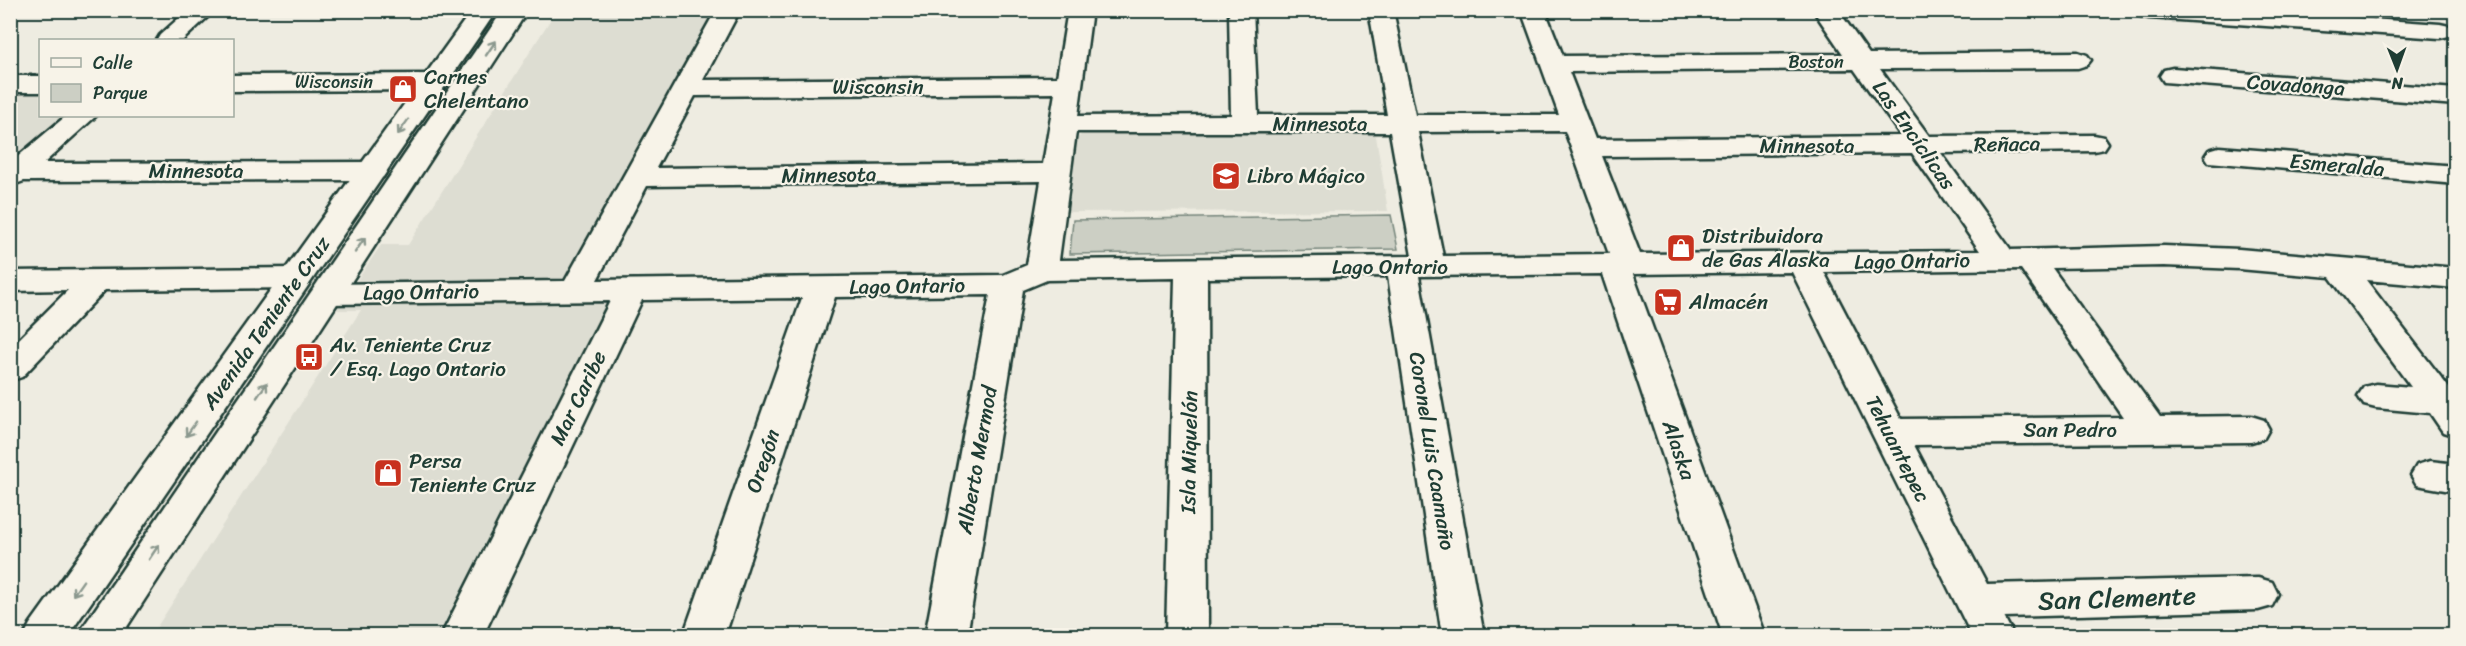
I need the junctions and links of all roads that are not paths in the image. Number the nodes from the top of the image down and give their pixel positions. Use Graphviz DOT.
graph roads {
  1 [pos="203,10"];
  2 [pos="485,10"];
  3 [pos="516,10"];
  4 [pos="728,10"];
  5 [pos="1080,10"];
  6 [pos="1241,10"];
  7 [pos="1381,10"];
  8 [pos="1533,10"];
  9 [pos="1826,10"];
  10 [pos="2149,11"];
  11 [pos="2440,27"];
  12 [pos="170,39"];
  13 [pos="2078,60"];
  14 [pos="1862,62"];
  15 [pos="1554,64"];
  16 [pos="2173,76"];
  17 [pos="435,82"];
  18 [pos="234,83"];
  19 [pos="10,84"];
  20 [pos="39,84"];
  21 [pos="1069,85"];
  22 [pos="686,88"];
  23 [pos="2456,97"];
  24 [pos="81,117"];
  25 [pos="1403,123"];
  26 [pos="1064,124"];
  27 [pos="1245,124"];
  28 [pos="1580,135"];
  29 [pos="2094,143"];
  30 [pos="1921,146"];
  31 [pos="2219,156"];
  32 [pos="373,171"];
  33 [pos="1057,172"];
  34 [pos="14,175"];
  35 [pos="2456,175"];
  36 [pos="638,177"];
  37 [pos="2016,260"];
  38 [pos="1803,262"];
  39 [pos="1621,264"];
  40 [pos="1416,267"];
  41 [pos="1191,268"];
  42 [pos="2340,268"];
  43 [pos="1042,270"];
  44 [pos="2456,278"];
  45 [pos="10,280"];
  46 [pos="97,280"];
  47 [pos="1008,285"];
  48 [pos="312,286"];
  49 [pos="822,288"];
  50 [pos="631,290"];
  51 [pos="575,291"];
  52 [pos="10,369"];
  53 [pos="2376,396"];
  54 [pos="2447,412"];
  55 [pos="2150,429"];
  56 [pos="2251,429"];
  57 [pos="1889,432"];
  58 [pos="2258,594"];
  59 [pos="1984,618"];
  60 [pos="45,636"];
  61 [pos="98,636"];
  62 [pos="462,636"];
  63 [pos="704,636"];
  64 [pos="946,636"];
  65 [pos="1186,636"];
  66 [pos="1463,636"];
  67 [pos="1744,636"];
  1 -- 12 [label="street"];
  2 -- 17 [label="street, Avenida Teniente Cruz"];
  48 -- 3 [label="street, Avenida Teniente Cruz, one-way"];
  4 -- 22 [label="street"];
  5 -- 21 [label="street"];
  6 -- 27 [label="street"];
  7 -- 25 [label="street, Coronel Luis Caamaño"];
  8 -- 15 [label="street, Alaska"];
  9 -- 14 [label="street, Las Encíclicas"];
  10 -- 11 [label="street"];
  13 -- 14 [label="street, Boston"];
  14 -- 15 [label="street, Boston"];
  14 -- 30 [label="street, Las Encíclicas"];
  15 -- 28 [label="street, Alaska"];
  16 -- 23 [label="street, Covadonga"];
  17 -- 18 [label="street, Wisconsin"];
  17 -- 32 [label="street, Avenida Teniente Cruz, one-way"];
  19 -- 20 [label="street"];
  21 -- 22 [label="street, Wisconsin"];
  21 -- 26 [label="street"];
  22 -- 36 [label="street"];
  24 -- 34 [label="street"];
  25 -- 27 [label="street, Minnesota"];
  25 -- 28 [label="street, Minnesota"];
  25 -- 40 [label="street, Coronel Luis Caamaño"];
  26 -- 27 [label="street, Minnesota"];
  26 -- 33 [label="street"];
  28 -- 30 [label="street, Minnesota"];
  28 -- 39 [label="street, Alaska"];
  29 -- 30 [label="street, Reñaca"];
  30 -- 37 [label="street, Las Encíclicas"];
  31 -- 35 [label="street, Esmeralda"];
  32 -- 34 [label="street, Minnesota"];
  32 -- 48 [label="street, Avenida Teniente Cruz"];
  33 -- 36 [label="street, Minnesota"];
  33 -- 43 [label="street"];
  36 -- 51 [label="street"];
  37 -- 38 [label="street, Lago Ontario"];
  37 -- 42 [label="street, Lago Ontario"];
  37 -- 55 [label="street, Las Encíclicas"];
  38 -- 39 [label="street, Lago Ontario"];
  38 -- 57 [label="street, Tehuantepec"];
  39 -- 40 [label="street, Lago Ontario"];
  39 -- 67 [label="street, Alaska"];
  40 -- 41 [label="street, Lago Ontario"];
  40 -- 66 [label="street, Coronel Luis Caamaño"];
  41 -- 43 [label="street, Lago Ontario"];
  41 -- 65 [label="street, Isla Miquelón"];
  42 -- 44 [label="street, Lago Ontario"];
  42 -- 54 [label="street"];
  43 -- 47 [label="street, Lago Ontario"];
  45 -- 46 [label="street, Lago Ontario"];
  46 -- 48 [label="street, Lago Ontario"];
  46 -- 52 [label="street"];
  47 -- 49 [label="street, Lago Ontario"];
  47 -- 64 [label="street, Alberto Mermod"];
  48 -- 51 [label="street, Lago Ontario"];
  48 -- 60 [label="street, Avenida Teniente Cruz, one-way"];
  61 -- 48 [label="street, Avenida Teniente Cruz, one-way"];
  49 -- 50 [label="street, Lago Ontario"];
  49 -- 63 [label="street, Oregón"];
  50 -- 51 [label="street, Lago Ontario"];
  50 -- 62 [label="street, Mar Caribe"];
  53 -- 54 [label="street"];
  55 -- 56 [label="street, San Pedro"];
  55 -- 57 [label="street, San Pedro"];
  57 -- 59 [label="street, Tehuantepec"];
  58 -- 59 [label="street, San Clemente"];
}
